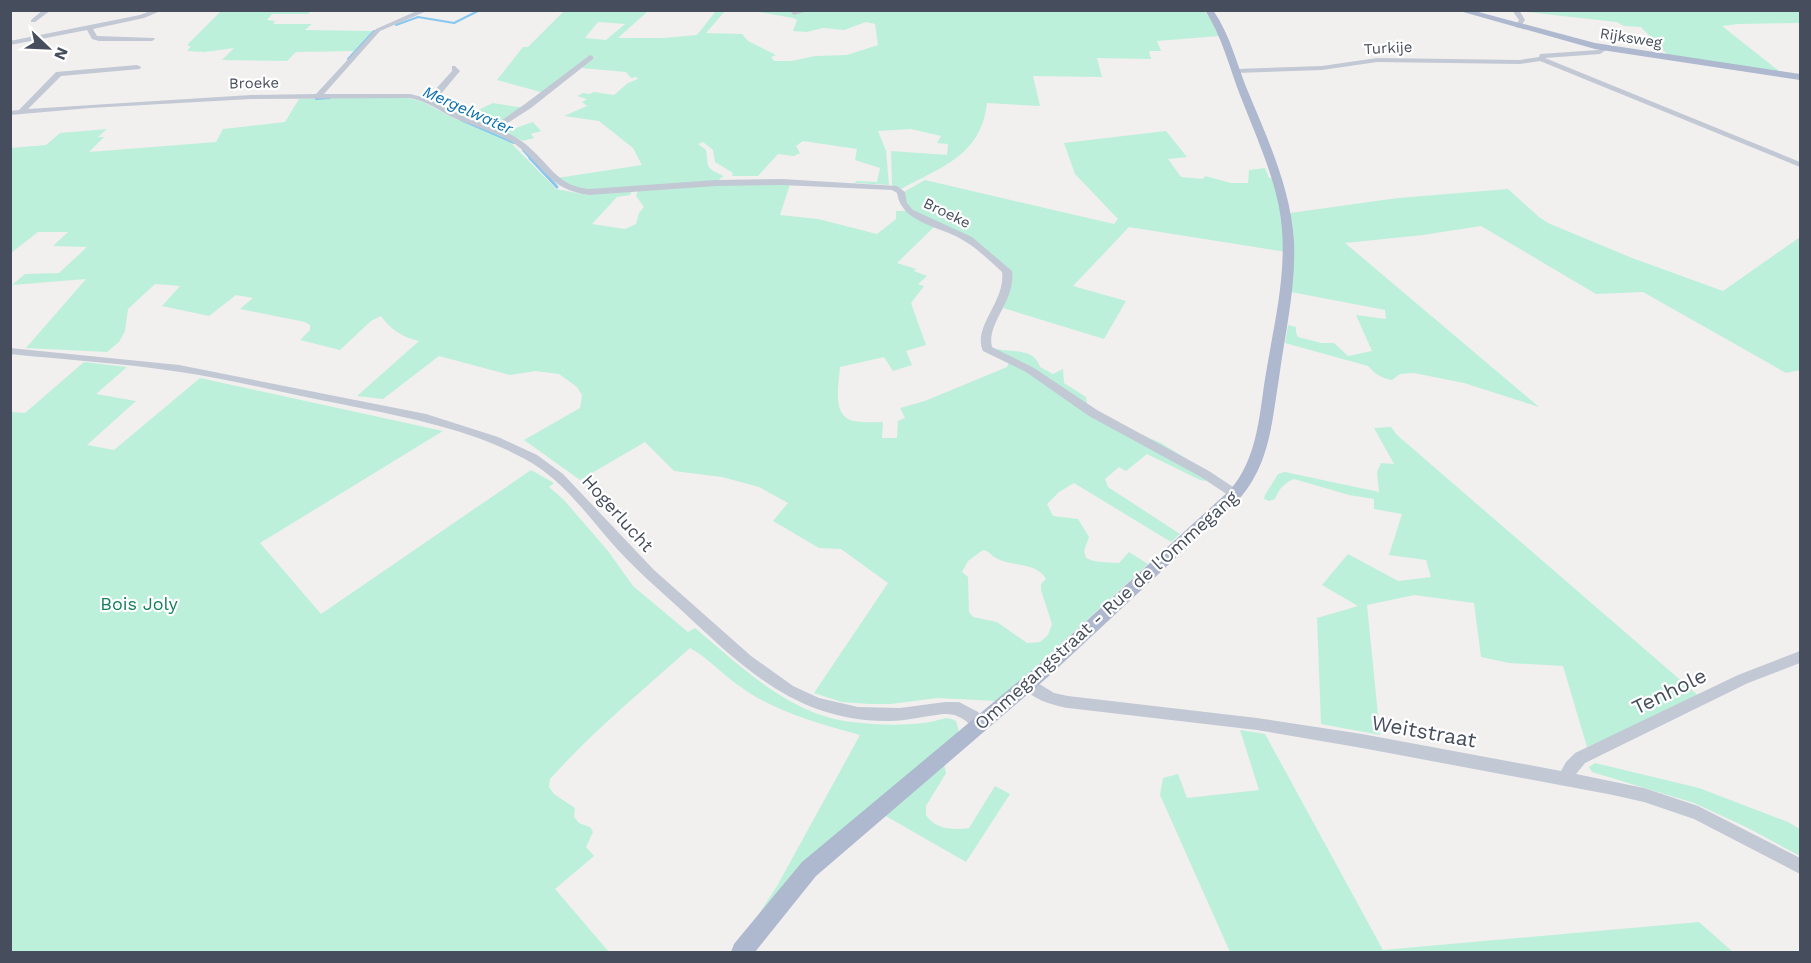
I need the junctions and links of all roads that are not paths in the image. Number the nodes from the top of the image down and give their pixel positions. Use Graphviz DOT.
graph roads {
  1 [pos="48,10"];
  2 [pos="160,10"];
  3 [pos="426,10"];
  4 [pos="807,10"];
  5 [pos="1209,10"];
  6 [pos="1460,10"];
  7 [pos="1515,10"];
  8 [pos="794,13"];
  9 [pos="33,21"];
  10 [pos="1518,27"];
  11 [pos="89,28"];
  12 [pos="152,39"];
  13 [pos="10,43"];
  14 [pos="1606,48"];
  15 [pos="590,57"];
  16 [pos="1541,59"];
  17 [pos="137,67"];
  18 [pos="455,68"];
  19 [pos="1236,71"];
  20 [pos="1800,77"];
  21 [pos="317,98"];
  22 [pos="427,100"];
  23 [pos="21,112"];
  24 [pos="10,113"];
  25 [pos="492,130"];
  26 [pos="1800,165"];
  27 [pos="10,351"];
  28 [pos="1235,494"];
  29 [pos="1800,657"];
  30 [pos="1028,683"];
  31 [pos="981,725"];
  32 [pos="1566,778"];
  33 [pos="1800,866"];
  34 [pos="743,952"];
  1 -- 9 [label="street"];
  2 -- 11 [label="street"];
  3 -- 21 [label="street"];
  4 -- 8 [label="street"];
  5 -- 19 [label="main road, Ommegangstraat - Rue de l'Ommegang"];
  6 -- 10 [label="main road, Rijksweg"];
  7 -- 10 [label="street"];
  10 -- 14 [label="main road, Rijksweg"];
  11 -- 12 [label="street"];
  11 -- 13 [label="street"];
  14 -- 16 [label="street, Turkije"];
  14 -- 20 [label="main road, Rijksweg"];
  15 -- 25 [label="street"];
  16 -- 19 [label="street, Turkije"];
  16 -- 26 [label="street, Turkije"];
  17 -- 23 [label="street"];
  18 -- 22 [label="street"];
  19 -- 28 [label="main road, Ommegangstraat - Rue de l'Ommegang"];
  21 -- 22 [label="street, Broeke"];
  21 -- 23 [label="street, Broeke"];
  22 -- 25 [label="street, Broeke"];
  23 -- 24 [label="street, Broeke"];
  25 -- 28 [label="street, Broeke"];
  27 -- 31 [label="street, Hogerlucht"];
  28 -- 30 [label="main road, Ommegangstraat - Rue de l'Ommegang"];
  29 -- 32 [label="street, Tenhole"];
  30 -- 31 [label="main road, Ommegangstraat - Rue de l'Ommegang"];
  30 -- 32 [label="street, Weitstraat"];
  31 -- 34 [label="main road, Ommegangstraat - Rue de l'Ommegang"];
  32 -- 33 [label="street, Weitstraat"];
}
